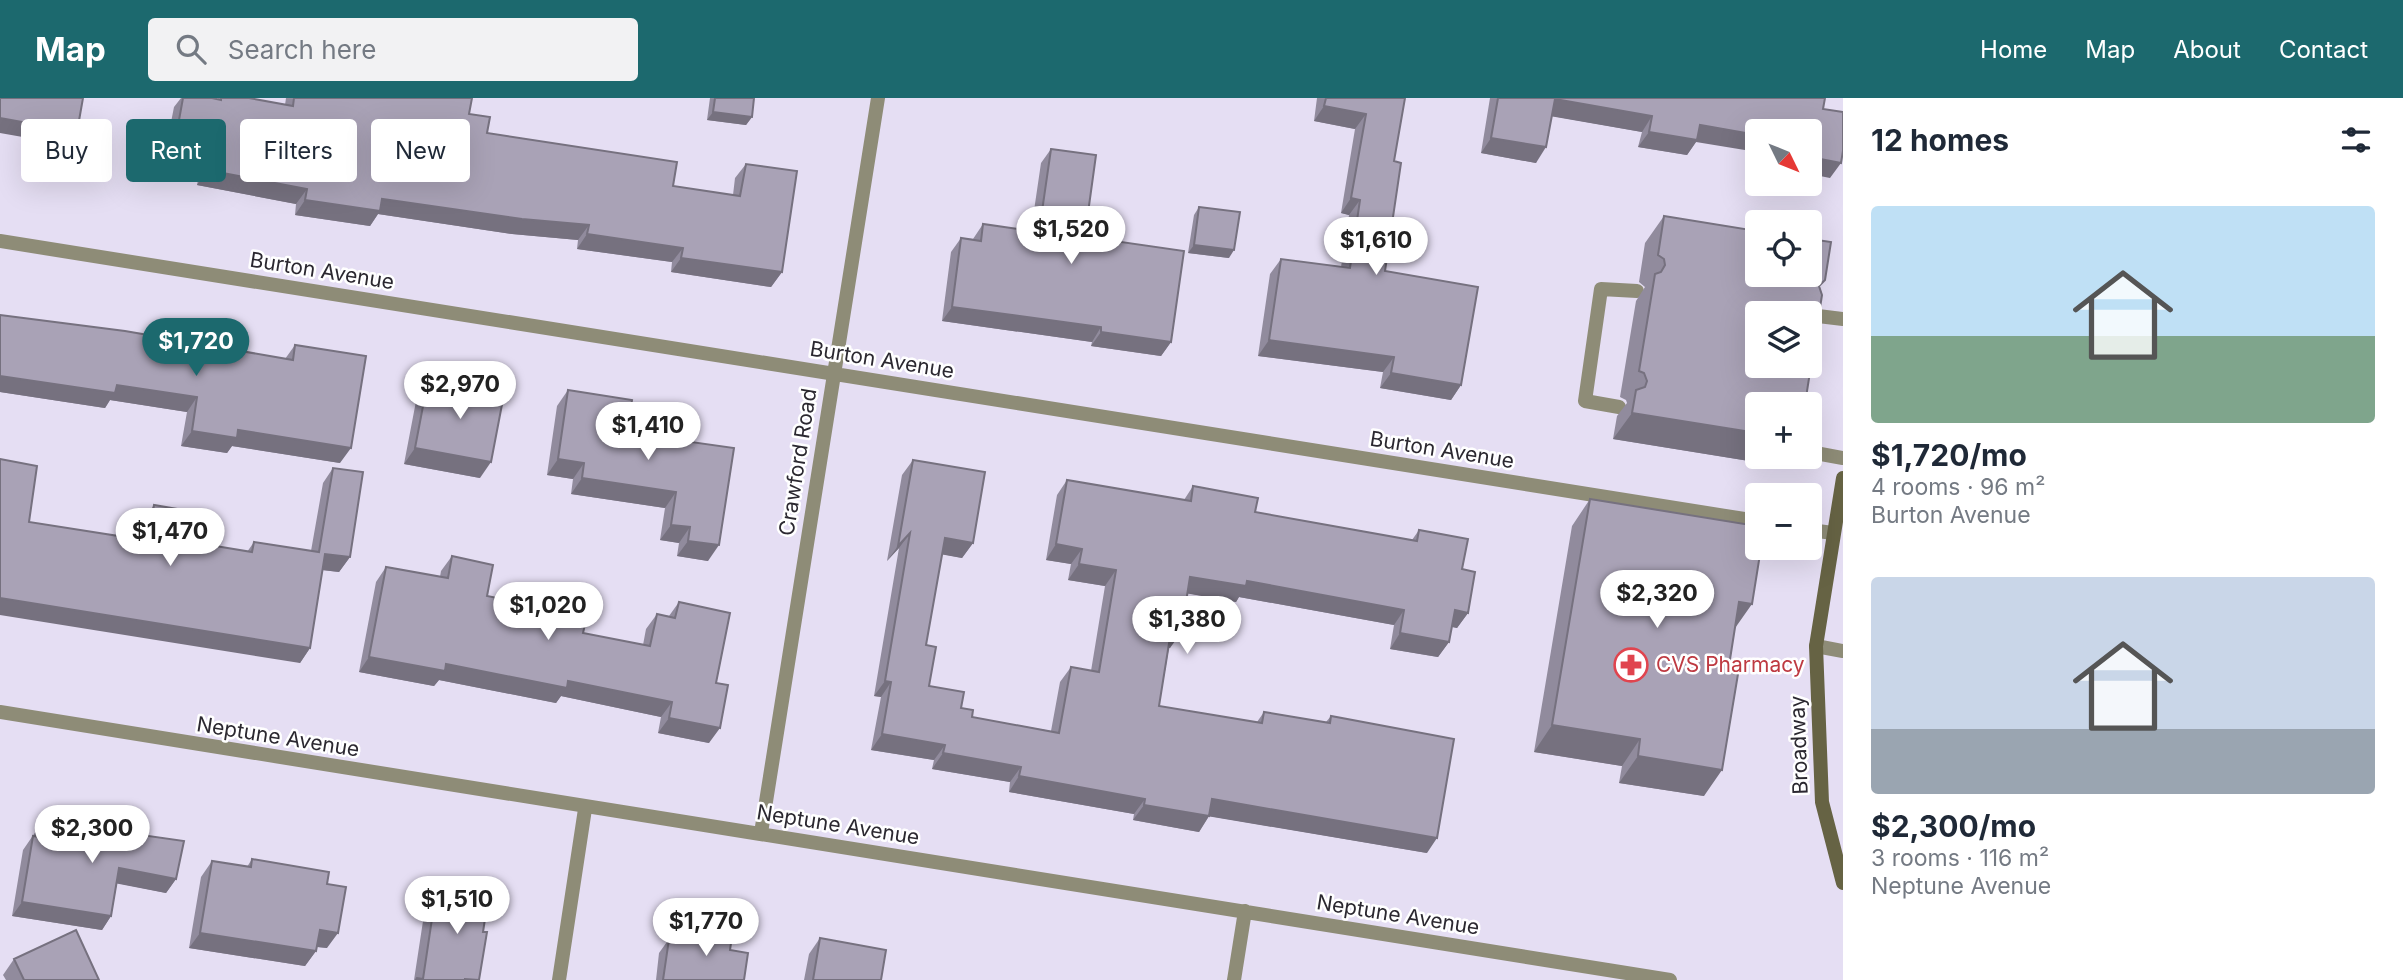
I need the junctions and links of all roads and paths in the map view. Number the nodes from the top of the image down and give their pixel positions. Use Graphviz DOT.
graph roads {
  1 [pos="878,98"];
  2 [pos="0,241"];
  3 [pos="1637,291"];
  4 [pos="1822,316"];
  5 [pos="1843,319"];
  6 [pos="834,374"];
  7 [pos="1619,407"];
  8 [pos="1822,454"];
  9 [pos="1843,458"];
  10 [pos="1843,478"];
  11 [pos="1745,519"];
  12 [pos="1822,532"];
  13 [pos="1833,533"];
  14 [pos="1816,646"];
  15 [pos="1843,651"];
  16 [pos="0,712"];
  17 [pos="585,809"];
  18 [pos="761,833"];
  19 [pos="1843,883"];
  20 [pos="1245,911"];
  21 [pos="559,980"];
  22 [pos="1234,980"];
  23 [pos="1670,980"];
  1 -- 6 [label="street, Crawford Road"];
  2 -- 6 [label="street, Burton Avenue"];
  3 -- 7 [label="street"];
  4 -- 5 [label="street"];
  6 -- 11 [label="street, Burton Avenue"];
  6 -- 18 [label="street, Crawford Road"];
  8 -- 9 [label="street"];
  10 -- 13 [label="main road, Broadway"];
  12 -- 13 [label="street"];
  13 -- 14 [label="main road, Broadway"];
  14 -- 15 [label="street"];
  14 -- 19 [label="main road, Broadway"];
  16 -- 17 [label="street, Neptune Avenue"];
  17 -- 18 [label="street, Neptune Avenue"];
  17 -- 21 [label="street"];
  18 -- 20 [label="street, Neptune Avenue"];
  20 -- 22 [label="street"];
  20 -- 23 [label="street, Neptune Avenue"];
}
